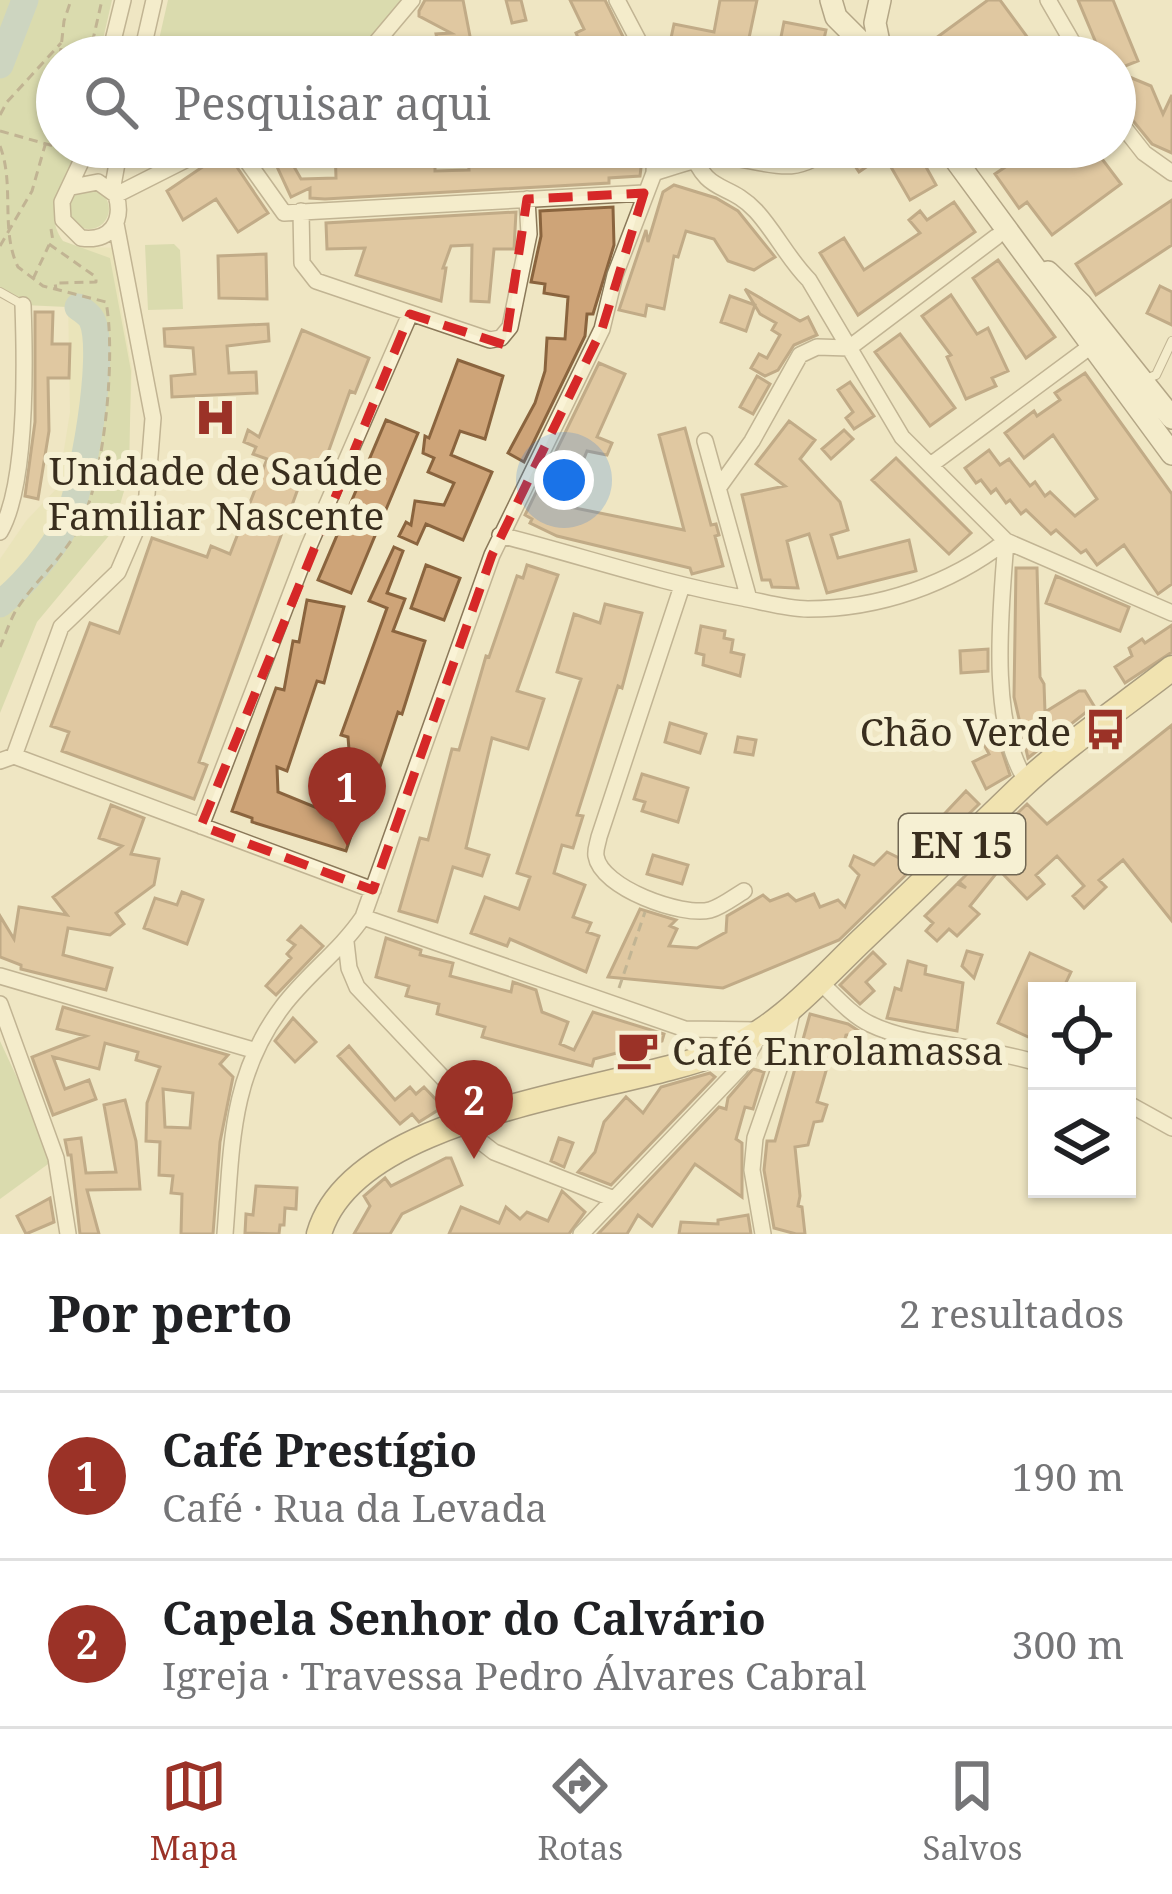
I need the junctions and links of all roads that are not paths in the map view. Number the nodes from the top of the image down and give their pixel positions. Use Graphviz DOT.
graph roads {
  1 [pos="123,0"];
  2 [pos="154,0"];
  3 [pos="412,0"];
  4 [pos="617,0"];
  5 [pos="1048,0"];
  6 [pos="832,1"];
  7 [pos="878,9"];
  8 [pos="851,30"];
  9 [pos="114,36"];
  10 [pos="145,36"];
  11 [pos="382,36"];
  12 [pos="636,36"];
  13 [pos="851,36"];
  14 [pos="857,36"];
  15 [pos="1069,36"];
  16 [pos="1136,143"];
  17 [pos="80,168"];
  18 [pos="117,168"];
  19 [pos="167,168"];
  20 [pos="252,168"];
  21 [pos="654,168"];
  22 [pos="665,168"];
  23 [pos="699,168"];
  24 [pos="962,168"];
  25 [pos="1172,172"];
  26 [pos="654,173"];
  27 [pos="72,187"];
  28 [pos="114,193"];
  29 [pos="644,193"];
  30 [pos="527,199"];
  31 [pos="301,211"];
  32 [pos="116,224"];
  33 [pos="996,237"];
  34 [pos="98,238"];
  35 [pos="1021,245"];
  36 [pos="122,262"];
  37 [pos="1039,263"];
  38 [pos="0,292"];
  39 [pos="23,305"];
  40 [pos="410,314"];
  41 [pos="1172,340"];
  42 [pos="1087,348"];
  43 [pos="849,349"];
  44 [pos="1142,380"];
  45 [pos="1149,406"];
  46 [pos="0,408"];
  47 [pos="22,408"];
  48 [pos="1172,418"];
  49 [pos="1172,439"];
  50 [pos="705,441"];
  51 [pos="1172,454"];
  52 [pos="932,464"];
  53 [pos="719,488"];
  54 [pos="0,532"];
  55 [pos="500,535"];
  56 [pos="1006,541"];
  57 [pos="682,586"];
  58 [pos="749,599"];
  59 [pos="1172,613"];
  60 [pos="1172,668"];
  61 [pos="7,759"];
  62 [pos="1027,782"];
  63 [pos="201,826"];
  64 [pos="373,890"];
  65 [pos="744,891"];
  66 [pos="364,917"];
  67 [pos="346,943"];
  68 [pos="0,976"];
  69 [pos="819,982"];
  70 [pos="0,1004"];
  71 [pos="794,1005"];
  72 [pos="685,1029"];
  73 [pos="762,1030"];
  74 [pos="253,1050"];
  75 [pos="1028,1061"];
  76 [pos="677,1066"];
  77 [pos="780,1066"];
  78 [pos="1136,1108"];
  79 [pos="474,1119"];
  80 [pos="1172,1128"];
  81 [pos="614,1198"];
  82 [pos="68,1230"];
  83 [pos="47,1234"];
  84 [pos="225,1234"];
  85 [pos="319,1234"];
  86 [pos="581,1234"];
  87 [pos="763,1234"];
  1 -- 9 [label="street"];
  2 -- 10 [label="street"];
  3 -- 11 [label="street"];
  4 -- 12 [label="street"];
  5 -- 15 [label="street"];
  6 -- 8 [label="main road"];
  7 -- 8 [label="main road"];
  8 -- 13 [label="street"];
  8 -- 14 [label="main road"];
  16 -- 25 [label="street"];
  17 -- 27 [label="street"];
  18 -- 28 [label="street"];
  19 -- 28 [label="street"];
  20 -- 31 [label="street"];
  21 -- 26 [label="street"];
  22 -- 26 [label="street"];
  23 -- 43 [label="street"];
  24 -- 35 [label="main road"];
  26 -- 29 [label="street"];
  27 -- 28 [label="street"];
  27 -- 34 [label="street"];
  28 -- 32 [label="street"];
  29 -- 30 [label="street"];
  29 -- 55 [label="street"];
  30 -- 31 [label="street"];
  30 -- 40 [label="street"];
  31 -- 40 [label="street"];
  32 -- 34 [label="street"];
  32 -- 36 [label="street"];
  33 -- 43 [label="street"];
  34 -- 36 [label="street"];
  35 -- 37 [label="main road"];
  35 -- 42 [label="main road"];
  36 -- 61 [label="street"];
  37 -- 42 [label="street"];
  37 -- 44 [label="main road"];
  38 -- 39 [label="lane"];
  39 -- 47 [label="street"];
  40 -- 63 [label="street"];
  41 -- 44 [label="lane"];
  42 -- 45 [label="main road"];
  42 -- 52 [label="street"];
  43 -- 52 [label="street"];
  43 -- 53 [label="street"];
  44 -- 45 [label="main road"];
  45 -- 48 [label="main road"];
  45 -- 49 [label="lane"];
  45 -- 51 [label="main road"];
  46 -- 47 [label="street"];
  47 -- 54 [label="street"];
  50 -- 53 [label="street"];
  52 -- 56 [label="street"];
  53 -- 58 [label="street"];
  55 -- 57 [label="street"];
  55 -- 64 [label="street"];
  56 -- 58 [label="street"];
  56 -- 59 [label="street"];
  56 -- 62 [label="street"];
  57 -- 58 [label="street"];
  57 -- 65 [label="street"];
  60 -- 62 [label="main road, EN 15"];
  61 -- 63 [label="street"];
  62 -- 69 [label="main road, EN 15"];
  63 -- 64 [label="street"];
  64 -- 66 [label="street"];
  66 -- 67 [label="street"];
  66 -- 72 [label="street"];
  67 -- 74 [label="street"];
  67 -- 79 [label="street"];
  68 -- 74 [label="street"];
  69 -- 71 [label="main road, EN 15"];
  69 -- 75 [label="street"];
  70 -- 82 [label="street"];
  71 -- 73 [label="main road, EN 15"];
  71 -- 77 [label="street"];
  72 -- 73 [label="street"];
  72 -- 76 [label="street"];
  73 -- 76 [label="main road, EN 15"];
  73 -- 77 [label="street"];
  73 -- 81 [label="street"];
  74 -- 84 [label="street"];
  76 -- 79 [label="main road, EN 15"];
  77 -- 87 [label="street"];
  78 -- 80 [label="street"];
  79 -- 81 [label="street"];
  79 -- 85 [label="main road, EN 15"];
  81 -- 86 [label="street"];
  82 -- 83 [label="street"];
}
